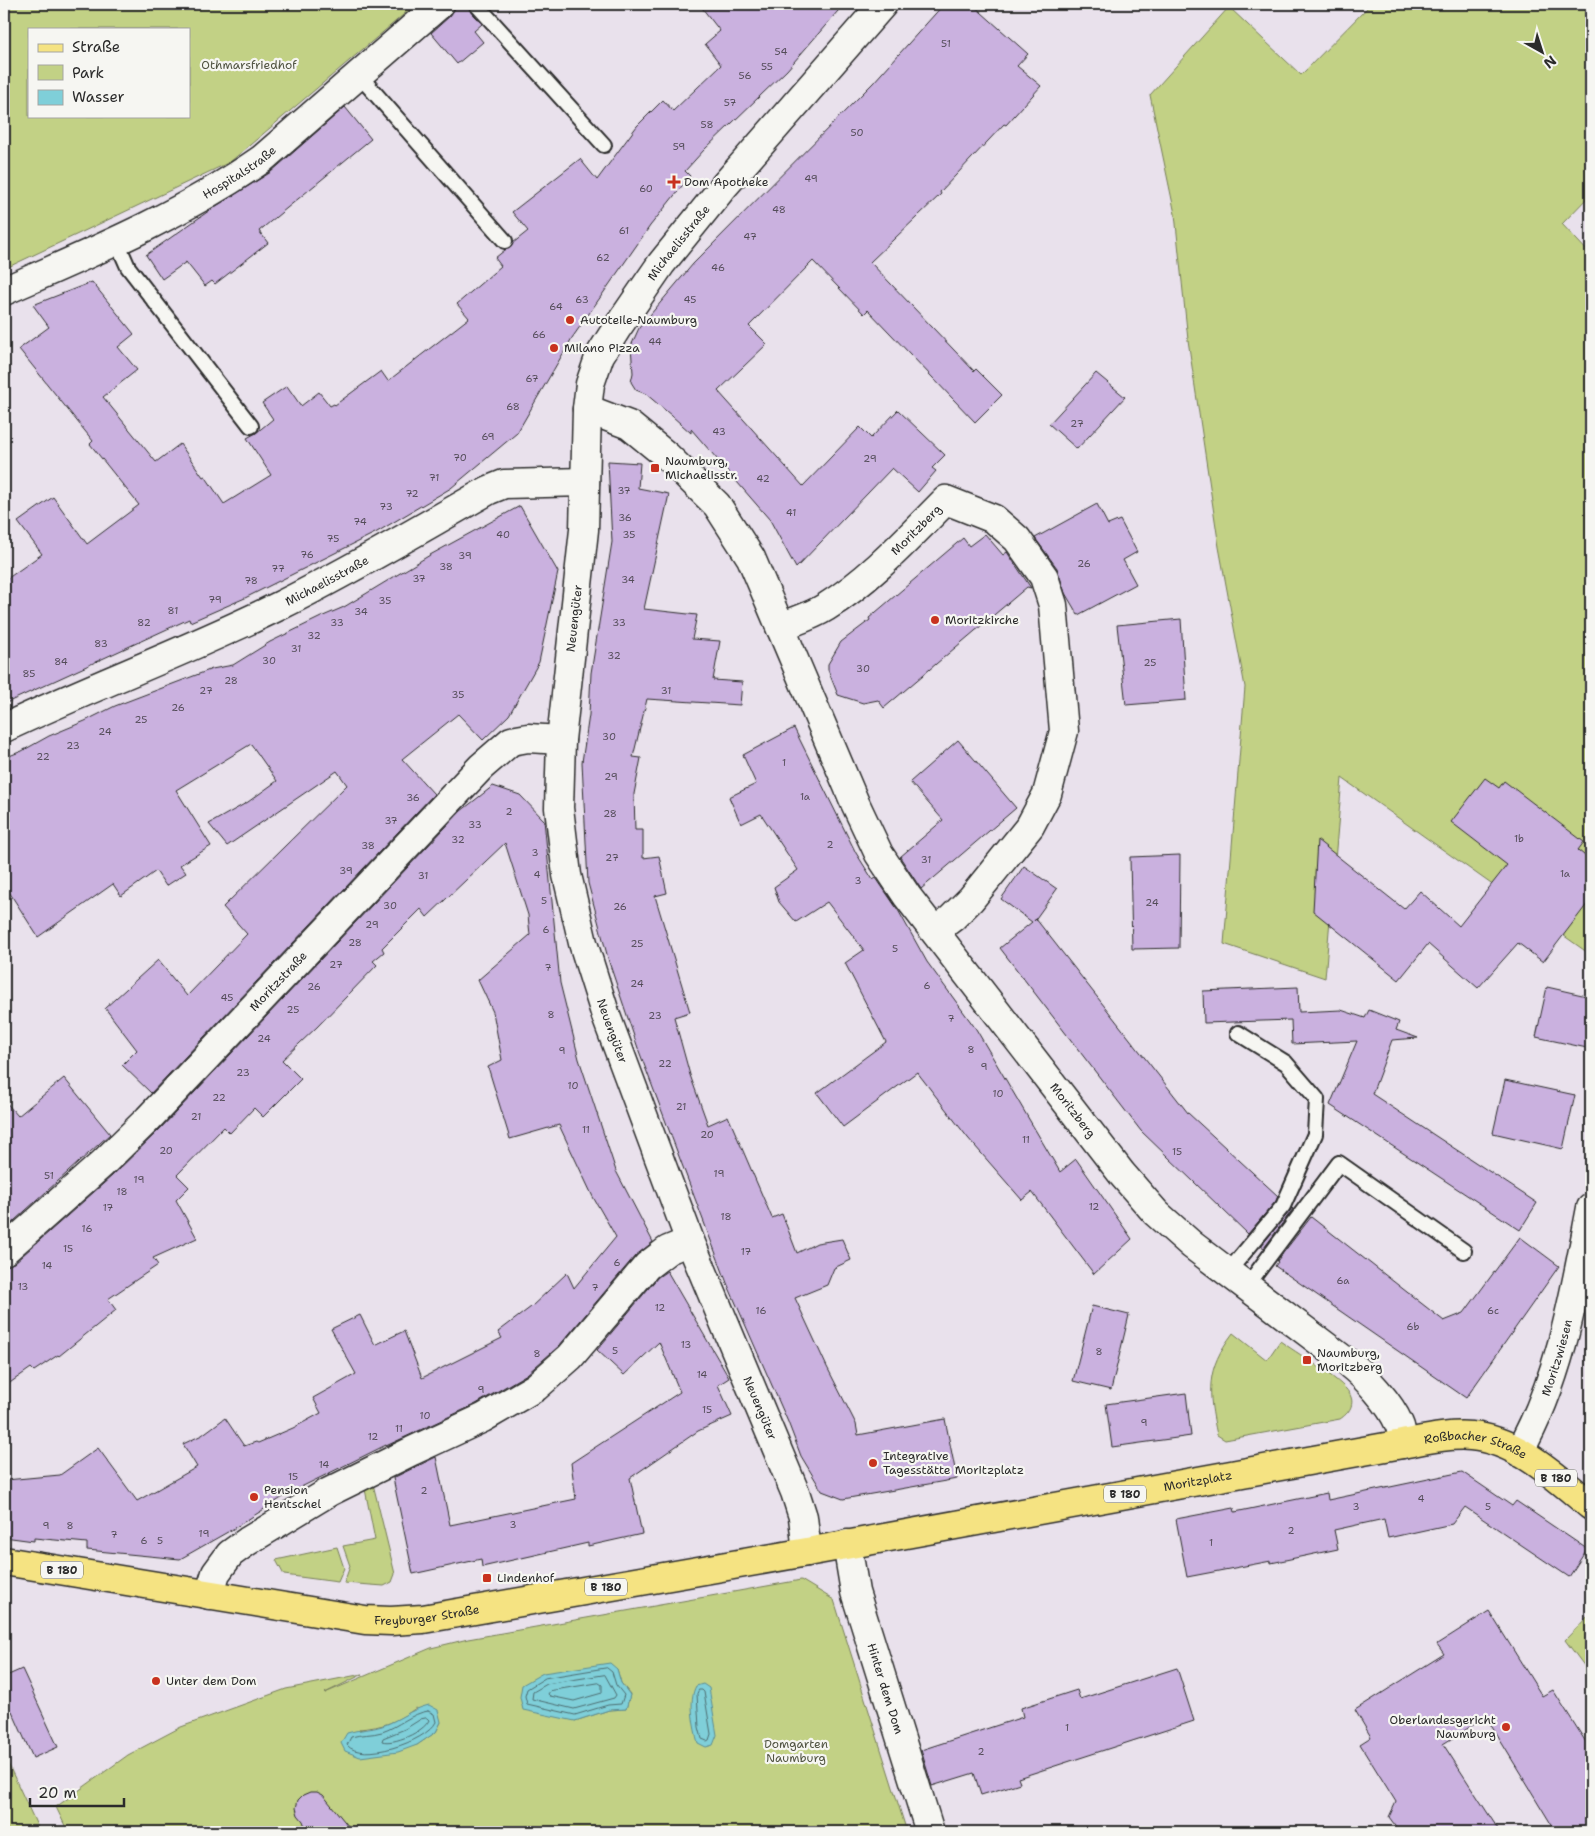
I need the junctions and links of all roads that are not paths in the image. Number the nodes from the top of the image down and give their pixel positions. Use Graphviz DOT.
graph roads {
  1 [pos="440,4"];
  2 [pos="476,4"];
  3 [pos="882,4"];
  4 [pos="358,74"];
  5 [pos="604,145"];
  6 [pos="505,241"];
  7 [pos="117,242"];
  8 [pos="4,291"];
  9 [pos="587,409"];
  10 [pos="251,426"];
  11 [pos="585,482"];
  12 [pos="780,627"];
  13 [pos="4,728"];
  14 [pos="561,740"];
  15 [pos="935,931"];
  16 [pos="1238,1033"];
  17 [pos="1591,1208"];
  18 [pos="690,1241"];
  19 [pos="1464,1251"];
  20 [pos="4,1252"];
  21 [pos="1586,1259"];
  22 [pos="1237,1280"];
  23 [pos="1402,1444"];
  24 [pos="1519,1452"];
  25 [pos="1591,1506"];
  26 [pos="847,1544"];
  27 [pos="807,1552"];
  28 [pos="4,1561"];
  29 [pos="209,1595"];
  30 [pos="930,1832"];
  1 -- 4 [label="street, Hospitalstraße"];
  2 -- 5 [label="lane"];
  3 -- 9 [label="street, Michaelisstraße"];
  4 -- 6 [label="lane"];
  4 -- 7 [label="street, Hospitalstraße"];
  7 -- 8 [label="street, Hospitalstraße"];
  7 -- 10 [label="lane"];
  9 -- 11 [label="street, Michaelisstraße"];
  9 -- 12 [label="street"];
  11 -- 13 [label="street, Michaelisstraße"];
  11 -- 14 [label="street, Neuengüter"];
  12 -- 15 [label="street, Moritzberg"];
  12 -- 15 [label="street, Moritzberg"];
  14 -- 18 [label="street, Neuengüter"];
  14 -- 20 [label="street, Moritzstraße"];
  15 -- 22 [label="street, Moritzberg"];
  16 -- 22 [label="lane"];
  17 -- 21 [label="street, Moritzwiesen"];
  18 -- 27 [label="street, Neuengüter"];
  18 -- 29 [label="street"];
  19 -- 22 [label="lane"];
  21 -- 24 [label="street, Moritzwiesen"];
  22 -- 23 [label="street, Moritzberg"];
  23 -- 24 [label="main road, Roßbacher Straße / B 180"];
  23 -- 26 [label="main road, Moritzplatz / B 180"];
  24 -- 25 [label="main road, Roßbacher Straße / B 180"];
  26 -- 27 [label="main road, Freyburger Straße / B 180"];
  26 -- 30 [label="street, Hinter dem Dom"];
  27 -- 29 [label="main road, Freyburger Straße / B 180"];
  28 -- 29 [label="main road, Freyburger Straße / B 180"];
}
